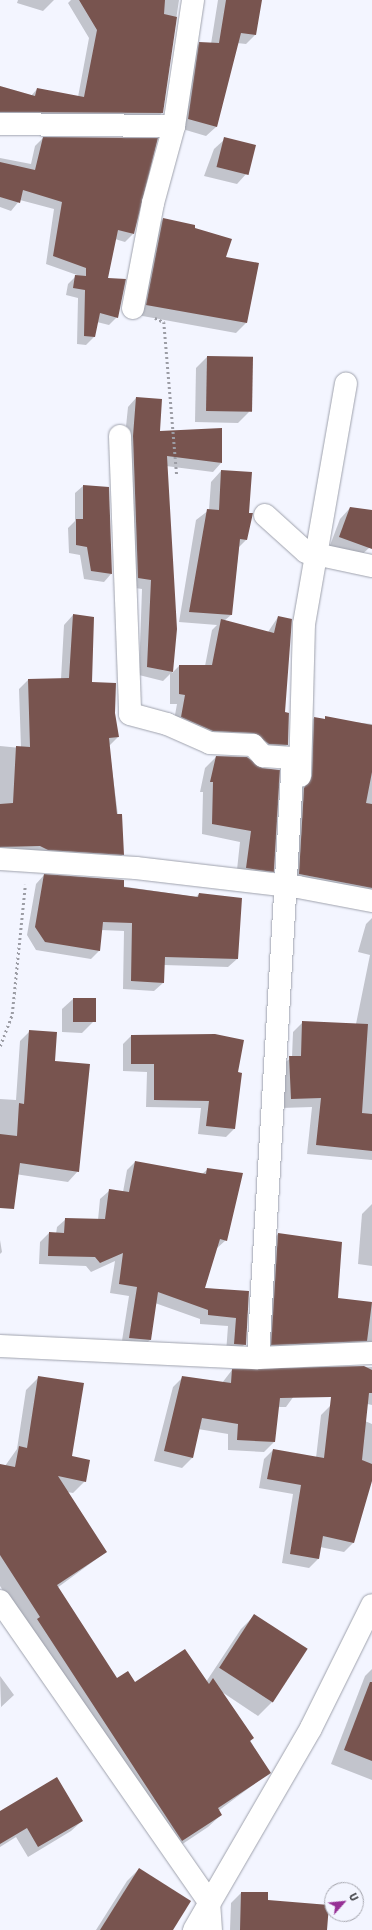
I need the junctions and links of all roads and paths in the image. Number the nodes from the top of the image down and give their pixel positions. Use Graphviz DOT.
graph roads {
  1 [pos="193,0"];
  2 [pos="0,124"];
  3 [pos="174,126"];
  4 [pos="133,308"];
  5 [pos="346,384"];
  6 [pos="120,436"];
  7 [pos="177,476"];
  8 [pos="266,516"];
  9 [pos="316,556"];
  10 [pos="372,566"];
  11 [pos="0,859"];
  12 [pos="27,860"];
  13 [pos="293,886"];
  14 [pos="372,901"];
  15 [pos="0,1046"];
  16 [pos="0,1346"];
  17 [pos="372,1353"];
  18 [pos="258,1358"];
  19 [pos="0,1601"];
  20 [pos="372,1605"];
  21 [pos="366,1634"];
  22 [pos="209,1902"];
  23 [pos="194,1930"];
  24 [pos="211,1930"];
  1 -- 3 [label="street"];
  2 -- 3 [label="street"];
  3 -- 4 [label="street"];
  4 -- 7 [label="path"];
  5 -- 9 [label="street"];
  6 -- 13 [label="street"];
  8 -- 9 [label="street"];
  9 -- 10 [label="street"];
  9 -- 13 [label="street"];
  11 -- 12 [label="street"];
  12 -- 13 [label="street"];
  12 -- 15 [label="path"];
  13 -- 14 [label="street"];
  13 -- 18 [label="street"];
  16 -- 18 [label="street"];
  17 -- 18 [label="street"];
  19 -- 22 [label="street"];
  20 -- 21 [label="street"];
  21 -- 22 [label="street"];
  22 -- 23 [label="street"];
  22 -- 24 [label="street"];
}
